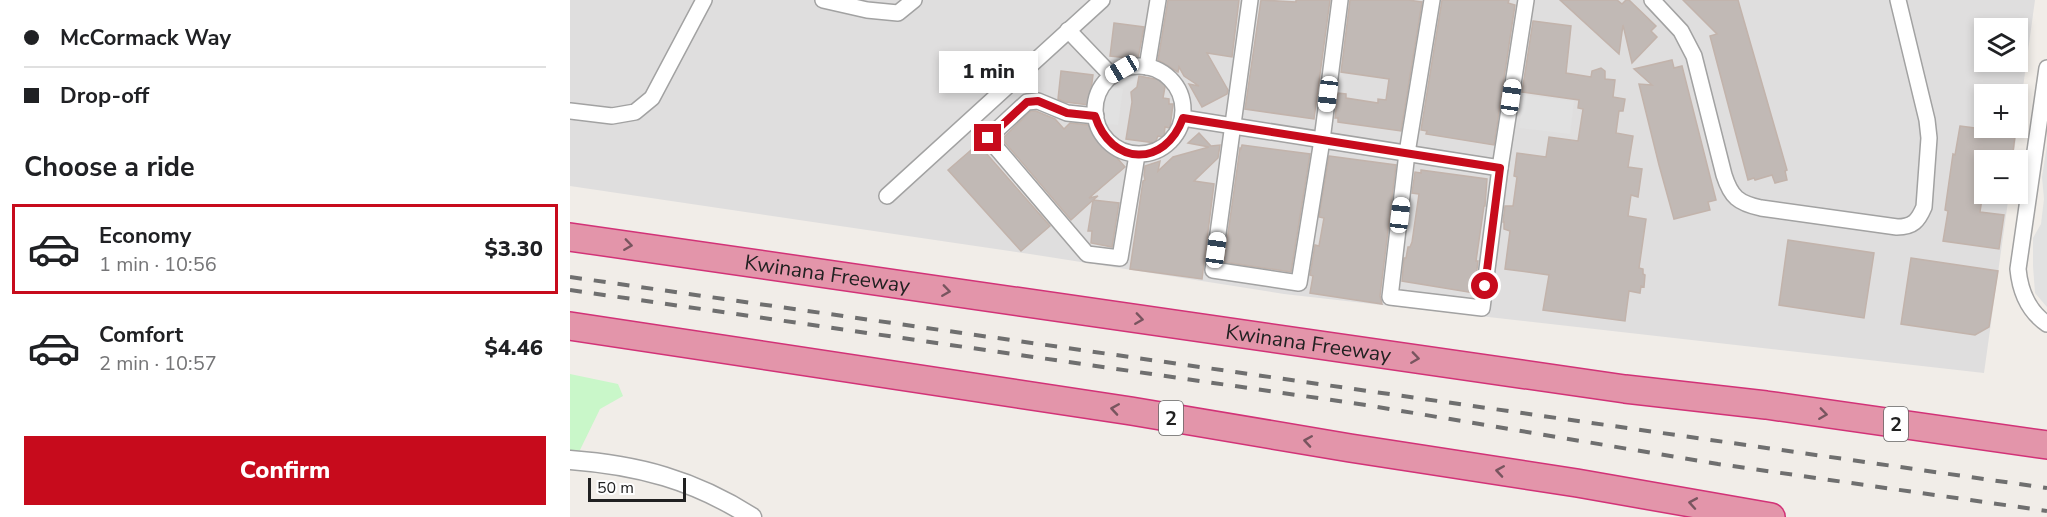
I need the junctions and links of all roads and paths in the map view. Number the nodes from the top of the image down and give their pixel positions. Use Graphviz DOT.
graph roads {
  1 [pos="704,0"];
  2 [pos="823,0"];
  3 [pos="914,0"];
  4 [pos="1102,0"];
  5 [pos="1158,0"];
  6 [pos="1250,0"];
  7 [pos="1340,0"];
  8 [pos="1432,0"];
  9 [pos="1526,0"];
  10 [pos="1652,0"];
  11 [pos="1898,0"];
  12 [pos="1068,30"];
  13 [pos="1147,67"];
  14 [pos="2047,68"];
  15 [pos="1112,76"];
  16 [pos="570,111"];
  17 [pos="1095,116"];
  18 [pos="1183,118"];
  19 [pos="1232,127"];
  20 [pos="1322,140"];
  21 [pos="1407,153"];
  22 [pos="1137,154"];
  23 [pos="1500,168"];
  24 [pos="887,196"];
  25 [pos="570,237"];
  26 [pos="2047,324"];
  27 [pos="570,326"];
  28 [pos="2047,445"];
  29 [pos="570,460"];
  30 [pos="752,517"];
  31 [pos="1771,517"];
  1 -- 16 [label="street"];
  2 -- 3 [label="street"];
  4 -- 12 [label="street"];
  5 -- 13 [label="street"];
  6 -- 19 [label="street"];
  7 -- 20 [label="street"];
  8 -- 21 [label="street"];
  9 -- 23 [label="street"];
  10 -- 11 [label="street"];
  12 -- 15 [label="street"];
  12 -- 24 [label="street"];
  13 -- 15 [label="street"];
  13 -- 18 [label="street"];
  14 -- 26 [label="street"];
  15 -- 17 [label="street"];
  17 -- 22 [label="street"];
  17 -- 22 [label="street"];
  18 -- 19 [label="street"];
  18 -- 22 [label="street"];
  19 -- 20 [label="street"];
  19 -- 20 [label="street"];
  20 -- 21 [label="street"];
  21 -- 23 [label="street"];
  21 -- 23 [label="street"];
  25 -- 28 [label="highway, Kwinana Freeway / 2, one-way"];
  31 -- 27 [label="highway, 2, one-way"];
  29 -- 30 [label="street"];
}
